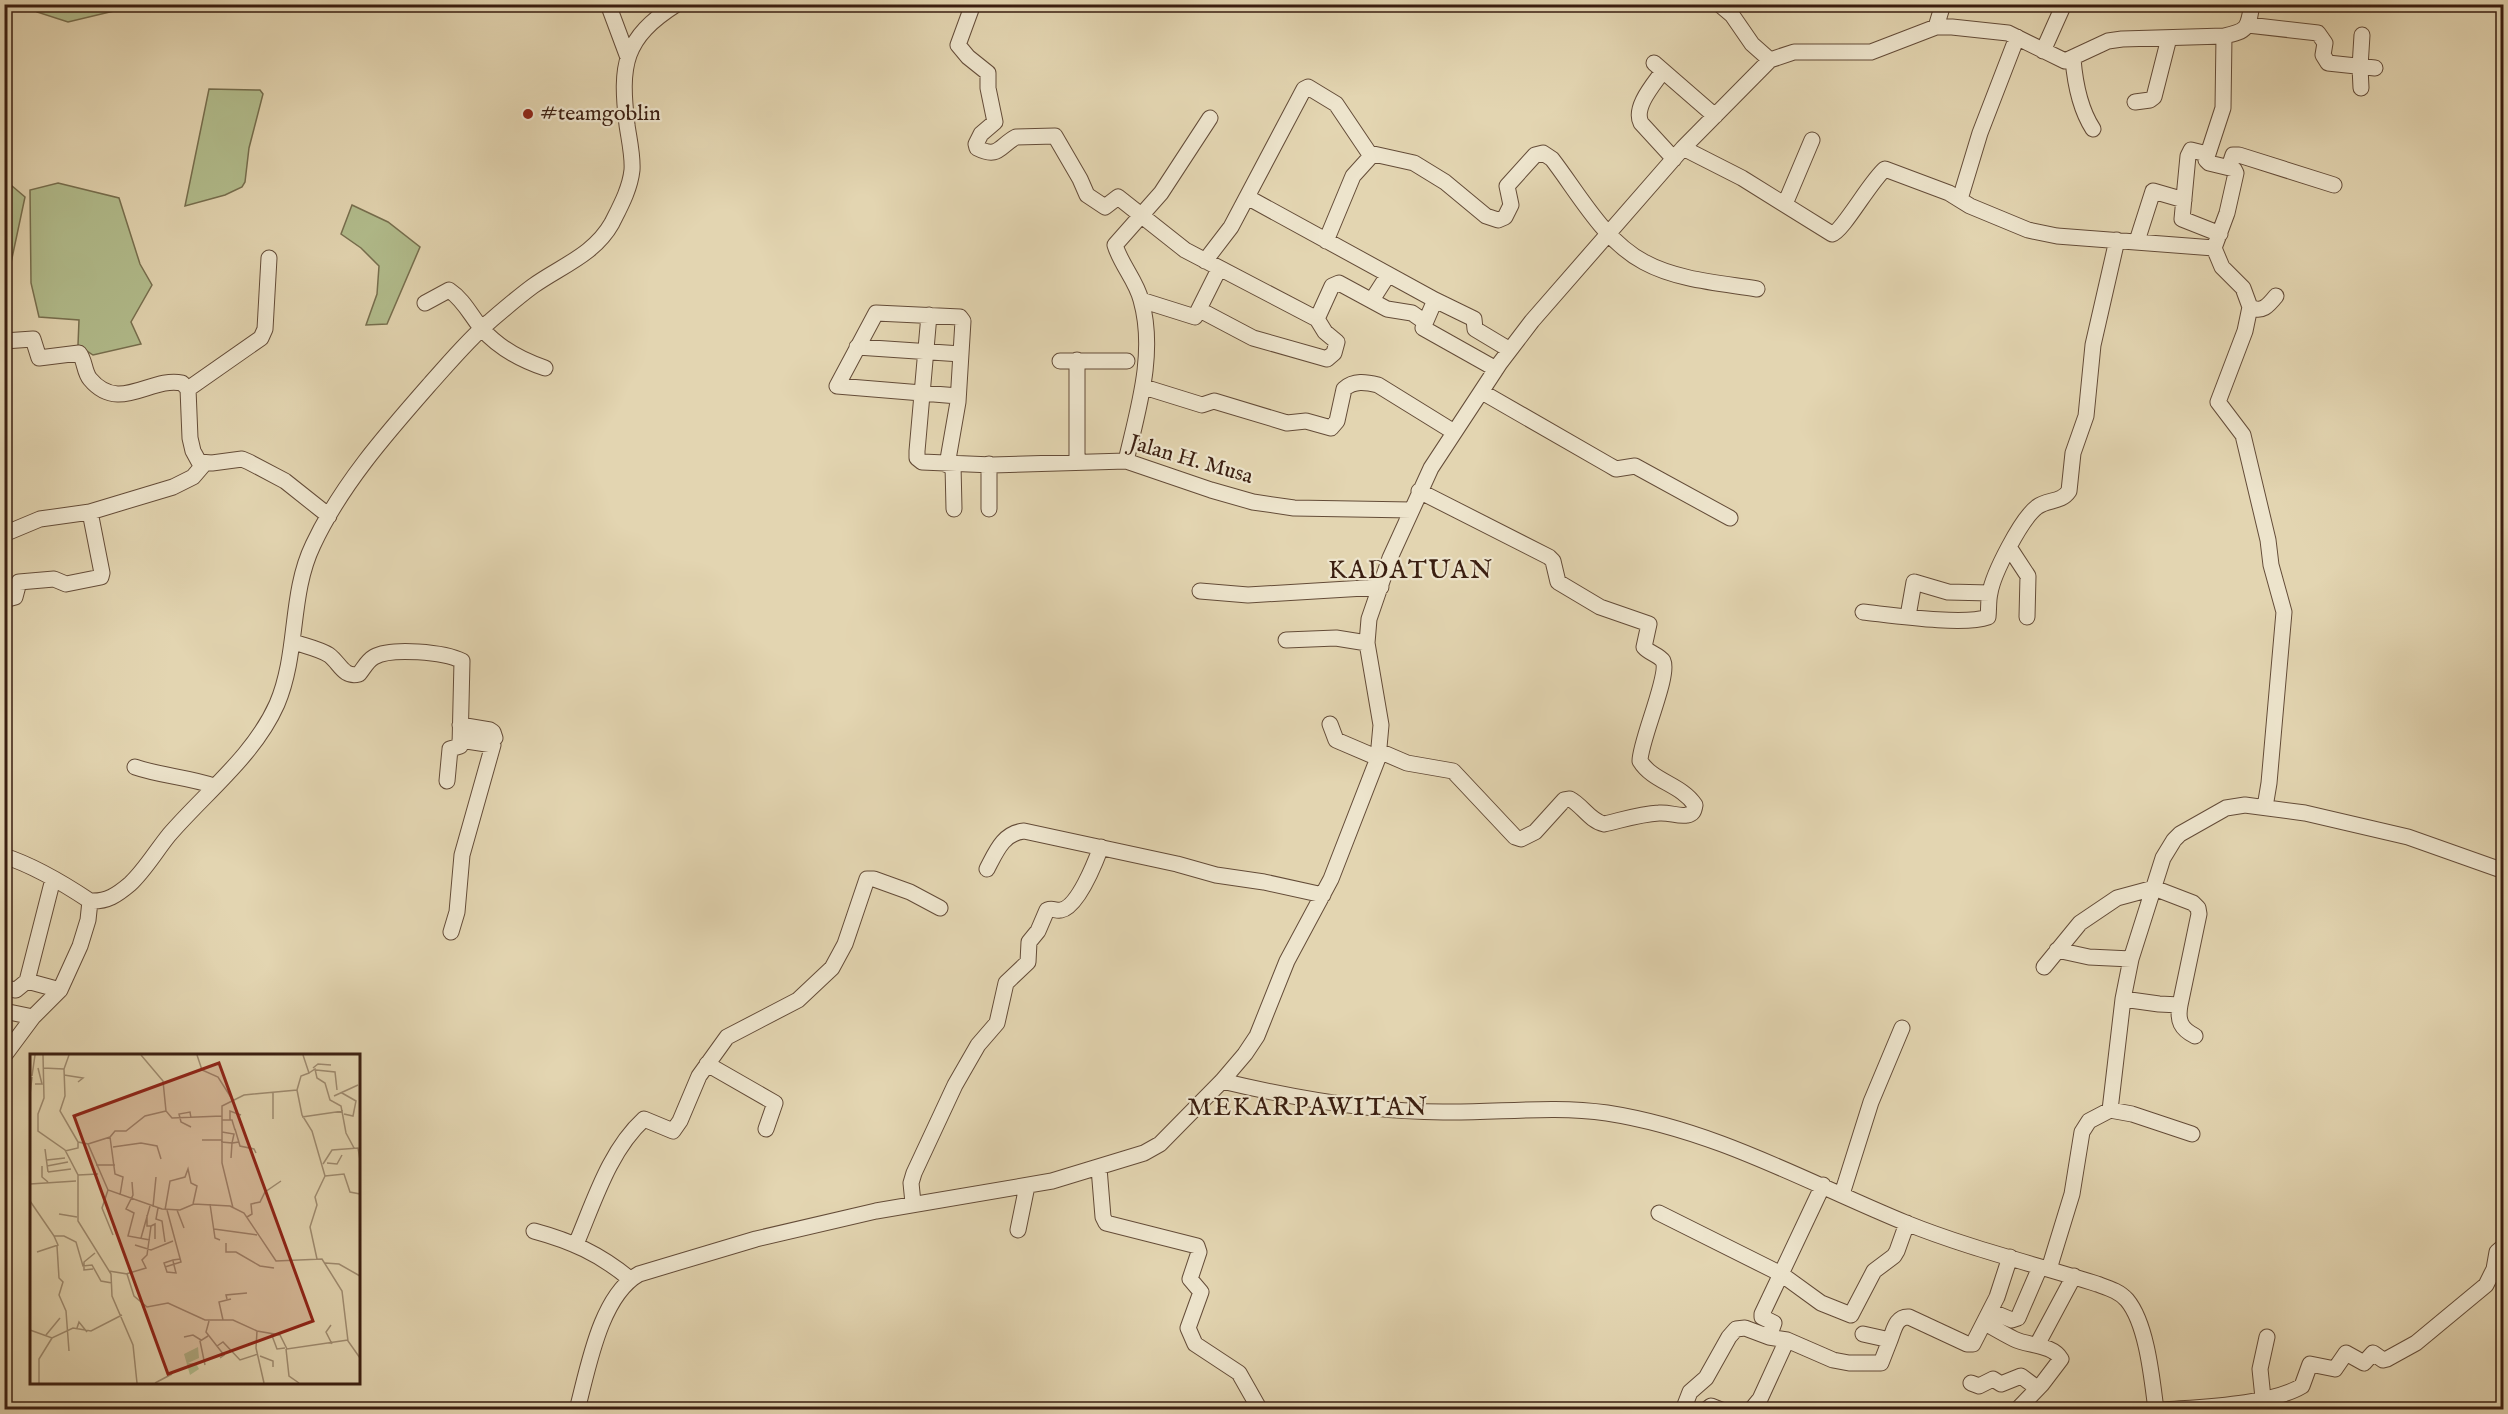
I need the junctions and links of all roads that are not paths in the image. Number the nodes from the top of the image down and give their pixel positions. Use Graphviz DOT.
graph roads {
  1 [pos="608,4"];
  2 [pos="677,4"];
  3 [pos="973,4"];
  4 [pos="1719,4"];
  5 [pos="1943,4"];
  6 [pos="2064,4"];
  7 [pos="2252,4"];
  8 [pos="2248,25"];
  9 [pos="1936,27"];
  10 [pos="2362,35"];
  11 [pos="2224,36"];
  12 [pos="2017,37"];
  13 [pos="2169,39"];
  14 [pos="2043,51"];
  15 [pos="627,55"];
  16 [pos="2073,59"];
  17 [pos="1770,60"];
  18 [pos="2367,68"];
  19 [pos="2361,88"];
  20 [pos="2135,102"];
  21 [pos="1715,116"];
  22 [pos="1210,118"];
  23 [pos="2093,129"];
  24 [pos="1812,140"];
  25 [pos="1678,154"];
  26 [pos="2207,154"];
  27 [pos="1372,155"];
  28 [pos="2229,167"];
  29 [pos="2334,185"];
  30 [pos="1247,197"];
  31 [pos="1960,199"];
  32 [pos="2184,200"];
  33 [pos="1785,204"];
  34 [pos="1143,216"];
  35 [pos="1608,233"];
  36 [pos="2117,240"];
  37 [pos="1326,241"];
  38 [pos="2137,241"];
  39 [pos="2217,241"];
  40 [pos="269,258"];
  41 [pos="1212,265"];
  42 [pos="1388,274"];
  43 [pos="1756,289"];
  44 [pos="2276,296"];
  45 [pos="1142,300"];
  46 [pos="1372,300"];
  47 [pos="1435,300"];
  48 [pos="425,303"];
  49 [pos="2250,306"];
  50 [pos="1200,310"];
  51 [pos="929,315"];
  52 [pos="1317,319"];
  53 [pos="1425,322"];
  54 [pos="482,329"];
  55 [pos="4,341"];
  56 [pos="857,347"];
  57 [pos="1510,350"];
  58 [pos="927,352"];
  59 [pos="961,354"];
  60 [pos="1077,360"];
  61 [pos="1060,361"];
  62 [pos="1127,361"];
  63 [pos="545,368"];
  64 [pos="1496,369"];
  65 [pos="1144,387"];
  66 [pos="188,389"];
  67 [pos="1482,392"];
  68 [pos="921,393"];
  69 [pos="958,396"];
  70 [pos="1454,432"];
  71 [pos="1126,461"];
  72 [pos="1077,462"];
  73 [pos="205,463"];
  74 [pos="989,464"];
  75 [pos="950,465"];
  76 [pos="1419,491"];
  77 [pos="989,508"];
  78 [pos="954,509"];
  79 [pos="1411,510"];
  80 [pos="90,512"];
  81 [pos="328,516"];
  82 [pos="1730,518"];
  83 [pos="4,534"];
  84 [pos="2009,547"];
  85 [pos="1381,587"];
  86 [pos="1200,591"];
  87 [pos="1948,592"];
  88 [pos="1990,593"];
  89 [pos="4,600"];
  90 [pos="1863,612"];
  91 [pos="1908,616"];
  92 [pos="2027,617"];
  93 [pos="1944,619"];
  94 [pos="1286,640"];
  95 [pos="294,642"];
  96 [pos="1367,643"];
  97 [pos="1330,724"];
  98 [pos="460,733"];
  99 [pos="495,738"];
  100 [pos="1379,754"];
  101 [pos="135,767"];
  102 [pos="447,781"];
  103 [pos="214,786"];
  104 [pos="2265,807"];
  105 [pos="1101,847"];
  106 [pos="4,856"];
  107 [pos="987,869"];
  108 [pos="2504,871"];
  109 [pos="53,879"];
  110 [pos="2154,888"];
  111 [pos="1323,895"];
  112 [pos="90,901"];
  113 [pos="940,908"];
  114 [pos="451,932"];
  115 [pos="2057,950"];
  116 [pos="2131,959"];
  117 [pos="2044,967"];
  118 [pos="16,986"];
  119 [pos="60,990"];
  120 [pos="2123,999"];
  121 [pos="2180,1005"];
  122 [pos="10,1009"];
  123 [pos="33,1017"];
  124 [pos="1902,1028"];
  125 [pos="2195,1036"];
  126 [pos="4,1056"];
  127 [pos="707,1064"];
  128 [pos="1222,1080"];
  129 [pos="2110,1110"];
  130 [pos="766,1129"];
  131 [pos="2192,1134"];
  132 [pos="1099,1168"];
  133 [pos="1823,1185"];
  134 [pos="1027,1186"];
  135 [pos="1842,1194"];
  136 [pos="913,1203"];
  137 [pos="1659,1213"];
  138 [pos="1907,1223"];
  139 [pos="1018,1230"];
  140 [pos="534,1231"];
  141 [pos="576,1244"];
  142 [pos="2504,1246"];
  143 [pos="2010,1257"];
  144 [pos="2045,1268"];
  145 [pos="1781,1274"];
  146 [pos="2074,1276"];
  147 [pos="630,1279"];
  148 [pos="1988,1317"];
  149 [pos="1863,1334"];
  150 [pos="1769,1337"];
  151 [pos="2267,1337"];
  152 [pos="1787,1340"];
  153 [pos="1890,1340"];
  154 [pos="2037,1345"];
  155 [pos="1971,1383"];
  156 [pos="2037,1388"];
  157 [pos="2263,1398"];
  158 [pos="577,1410"];
  159 [pos="1260,1410"];
  160 [pos="1683,1410"];
  161 [pos="1706,1410"];
  162 [pos="1721,1410"];
  163 [pos="1751,1410"];
  164 [pos="2016,1410"];
  165 [pos="2156,1410"];
  166 [pos="2163,1410"];
  1 -- 15 [label="street"];
  2 -- 15 [label="street"];
  3 -- 34 [label="street"];
  4 -- 17 [label="street"];
  5 -- 9 [label="street"];
  6 -- 14 [label="street"];
  7 -- 8 [label="street"];
  8 -- 11 [label="street"];
  8 -- 18 [label="street"];
  9 -- 12 [label="street"];
  9 -- 17 [label="street"];
  10 -- 18 [label="street"];
  11 -- 13 [label="street"];
  11 -- 26 [label="street"];
  12 -- 14 [label="street"];
  12 -- 31 [label="street"];
  13 -- 16 [label="street"];
  13 -- 20 [label="street"];
  14 -- 16 [label="street"];
  15 -- 54 [label="street"];
  16 -- 23 [label="street"];
  17 -- 21 [label="street"];
  18 -- 19 [label="street"];
  21 -- 25 [label="street"];
  21 -- 25 [label="street"];
  22 -- 34 [label="street"];
  24 -- 33 [label="street"];
  25 -- 33 [label="street"];
  25 -- 35 [label="street"];
  26 -- 28 [label="street"];
  26 -- 32 [label="street"];
  27 -- 30 [label="street"];
  27 -- 35 [label="street"];
  27 -- 37 [label="street"];
  28 -- 29 [label="street"];
  28 -- 39 [label="street"];
  30 -- 37 [label="street"];
  30 -- 41 [label="street"];
  31 -- 33 [label="street"];
  31 -- 36 [label="street"];
  32 -- 38 [label="street"];
  32 -- 39 [label="street"];
  34 -- 41 [label="street"];
  34 -- 45 [label="street"];
  35 -- 43 [label="street"];
  35 -- 57 [label="street"];
  36 -- 38 [label="street"];
  36 -- 84 [label="street"];
  37 -- 42 [label="street"];
  38 -- 39 [label="street"];
  39 -- 49 [label="street"];
  40 -- 66 [label="street"];
  41 -- 50 [label="street"];
  41 -- 52 [label="street"];
  42 -- 46 [label="street"];
  42 -- 47 [label="street"];
  44 -- 49 [label="street"];
  45 -- 50 [label="street"];
  45 -- 65 [label="street"];
  46 -- 52 [label="street"];
  46 -- 53 [label="street"];
  47 -- 53 [label="street"];
  47 -- 57 [label="street"];
  48 -- 54 [label="street"];
  49 -- 104 [label="street"];
  50 -- 52 [label="street"];
  51 -- 56 [label="street"];
  51 -- 58 [label="street"];
  51 -- 59 [label="street"];
  53 -- 64 [label="street"];
  54 -- 63 [label="street"];
  54 -- 81 [label="street"];
  55 -- 66 [label="street"];
  56 -- 58 [label="street"];
  56 -- 68 [label="street"];
  57 -- 64 [label="street"];
  58 -- 59 [label="street"];
  58 -- 68 [label="street"];
  59 -- 69 [label="street"];
  60 -- 61 [label="street"];
  60 -- 62 [label="street"];
  60 -- 72 [label="street"];
  64 -- 67 [label="street"];
  65 -- 70 [label="street"];
  65 -- 71 [label="street"];
  66 -- 73 [label="street"];
  67 -- 70 [label="street"];
  67 -- 82 [label="street"];
  68 -- 69 [label="street"];
  68 -- 75 [label="street, Jalan H. Musa"];
  69 -- 75 [label="street"];
  70 -- 76 [label="street"];
  71 -- 72 [label="street, Jalan H. Musa"];
  71 -- 79 [label="street, Jalan H. Musa"];
  72 -- 74 [label="street, Jalan H. Musa"];
  73 -- 80 [label="street"];
  73 -- 81 [label="street"];
  74 -- 75 [label="street, Jalan H. Musa"];
  74 -- 77 [label="street"];
  75 -- 78 [label="street"];
  76 -- 79 [label="street"];
  76 -- 100 [label="street"];
  79 -- 85 [label="street"];
  80 -- 83 [label="street"];
  80 -- 89 [label="street"];
  81 -- 95 [label="street"];
  84 -- 88 [label="street"];
  84 -- 92 [label="street"];
  85 -- 86 [label="street"];
  85 -- 96 [label="street"];
  87 -- 88 [label="street"];
  87 -- 91 [label="street"];
  87 -- 93 [label="street"];
  88 -- 93 [label="street"];
  90 -- 91 [label="street"];
  91 -- 93 [label="street"];
  94 -- 96 [label="street"];
  95 -- 98 [label="street"];
  95 -- 103 [label="street"];
  96 -- 100 [label="street"];
  97 -- 100 [label="street"];
  98 -- 99 [label="street"];
  98 -- 102 [label="street"];
  98 -- 114 [label="street"];
  100 -- 111 [label="street"];
  101 -- 103 [label="street"];
  103 -- 112 [label="street"];
  104 -- 108 [label="street"];
  104 -- 110 [label="street"];
  105 -- 107 [label="street"];
  105 -- 111 [label="street"];
  105 -- 136 [label="street"];
  106 -- 109 [label="street"];
  109 -- 112 [label="street"];
  109 -- 118 [label="street"];
  110 -- 115 [label="street"];
  110 -- 116 [label="street"];
  110 -- 121 [label="street"];
  111 -- 128 [label="street"];
  112 -- 119 [label="street"];
  113 -- 127 [label="street"];
  115 -- 116 [label="street"];
  115 -- 117 [label="street"];
  116 -- 120 [label="street"];
  118 -- 119 [label="street"];
  118 -- 122 [label="street"];
  119 -- 123 [label="street"];
  120 -- 121 [label="street"];
  120 -- 129 [label="street"];
  121 -- 125 [label="street"];
  122 -- 123 [label="street"];
  123 -- 126 [label="street"];
  124 -- 135 [label="street"];
  127 -- 130 [label="street"];
  127 -- 141 [label="street"];
  128 -- 132 [label="street"];
  128 -- 133 [label="street"];
  129 -- 131 [label="street"];
  129 -- 144 [label="street"];
  132 -- 134 [label="street"];
  132 -- 159 [label="street"];
  133 -- 135 [label="street"];
  133 -- 145 [label="street"];
  134 -- 136 [label="street"];
  134 -- 139 [label="street"];
  135 -- 138 [label="street"];
  136 -- 147 [label="street"];
  137 -- 145 [label="street"];
  138 -- 143 [label="street"];
  138 -- 145 [label="street"];
  140 -- 141 [label="street"];
  141 -- 147 [label="street"];
  142 -- 157 [label="street"];
  143 -- 144 [label="street"];
  143 -- 148 [label="street"];
  144 -- 146 [label="street"];
  144 -- 148 [label="street"];
  145 -- 150 [label="street"];
  146 -- 154 [label="street"];
  146 -- 165 [label="street"];
  147 -- 158 [label="street"];
  148 -- 153 [label="street"];
  148 -- 154 [label="street"];
  149 -- 153 [label="street"];
  150 -- 152 [label="street"];
  150 -- 160 [label="street"];
  151 -- 157 [label="street"];
  152 -- 153 [label="street"];
  152 -- 163 [label="street"];
  154 -- 156 [label="street"];
  155 -- 156 [label="street"];
  156 -- 164 [label="street"];
  157 -- 166 [label="street"];
  161 -- 162 [label="street"];
}
